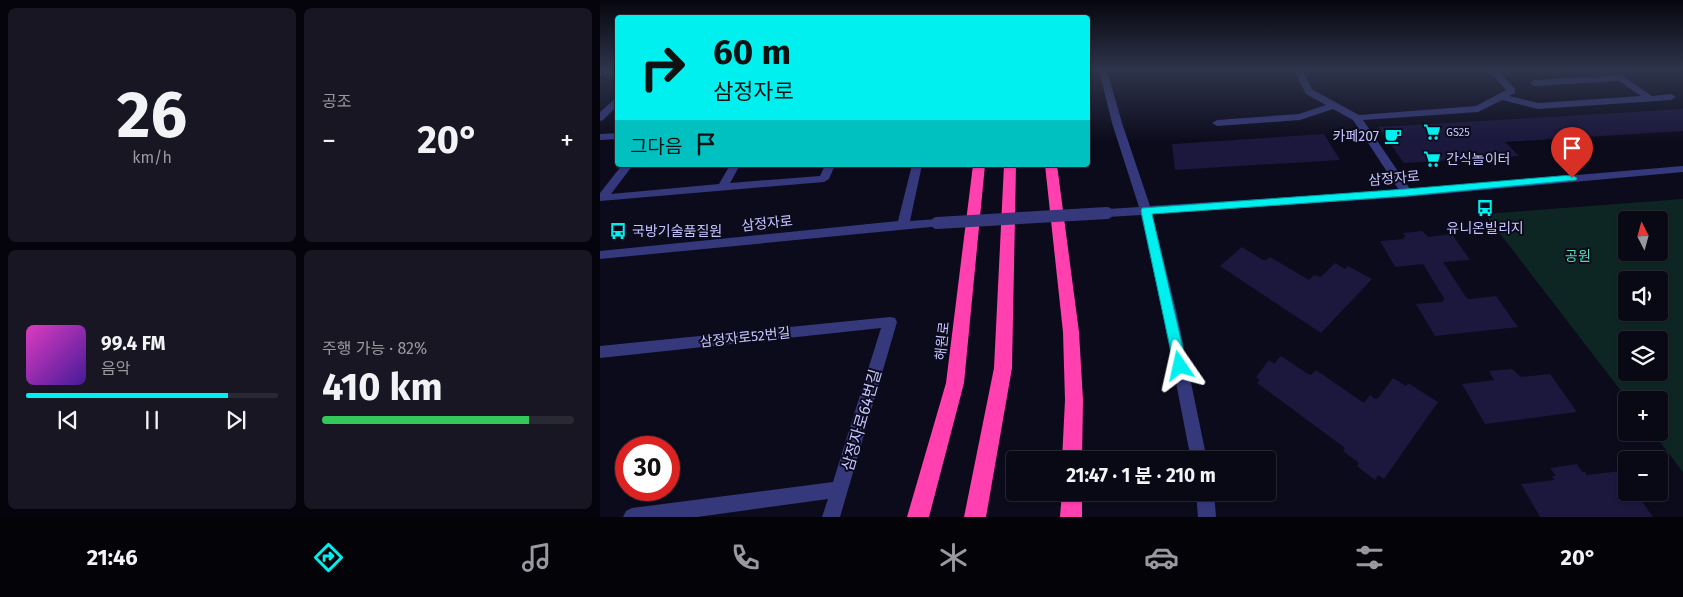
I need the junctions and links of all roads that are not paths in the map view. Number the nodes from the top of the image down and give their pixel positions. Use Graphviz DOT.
graph roads {
  1 [pos="1109,94"];
  2 [pos="1313,94"];
  3 [pos="1506,94"];
  4 [pos="1644,94"];
  5 [pos="1500,97"];
  6 [pos="1671,97"];
  7 [pos="1649,98"];
  8 [pos="615,102"];
  9 [pos="1334,106"];
  10 [pos="600,118"];
  11 [pos="1357,118"];
  12 [pos="1217,123"];
  13 [pos="615,136"];
  14 [pos="600,137"];
  15 [pos="626,167"];
  16 [pos="734,167"];
  17 [pos="829,167"];
  18 [pos="916,167"];
  19 [pos="979,167"];
  20 [pos="1010,167"];
  21 [pos="1051,167"];
  22 [pos="1683,169"];
  23 [pos="723,187"];
  24 [pos="1406,193"];
  25 [pos="1146,211"];
  26 [pos="903,224"];
  27 [pos="600,255"];
  28 [pos="890,322"];
  29 [pos="600,352"];
  30 [pos="1072,451"];
  31 [pos="1197,451"];
  32 [pos="841,489"];
  33 [pos="1072,501"];
  34 [pos="1206,501"];
  35 [pos="632,517"];
  36 [pos="831,517"];
  37 [pos="918,517"];
  38 [pos="975,517"];
  39 [pos="1071,517"];
  40 [pos="1207,517"];
  1 -- 25 [label="street"];
  2 -- 9 [label="street"];
  3 -- 5 [label="street"];
  4 -- 7 [label="street"];
  5 -- 7 [label="street"];
  5 -- 11 [label="street"];
  6 -- 7 [label="street"];
  8 -- 10 [label="street"];
  9 -- 11 [label="street"];
  9 -- 12 [label="street"];
  11 -- 24 [label="street"];
  13 -- 14 [label="street"];
  15 -- 23 [label="street"];
  16 -- 23 [label="street"];
  17 -- 23 [label="street"];
  18 -- 26 [label="street"];
  19 -- 37 [label="highway, 해원로"];
  20 -- 38 [label="highway"];
  21 -- 30 [label="highway"];
  22 -- 24 [label="street, 삼정자로"];
  24 -- 25 [label="street, 삼정자로"];
  25 -- 26 [label="street, 삼정자로, bridge"];
  25 -- 31 [label="street"];
  26 -- 27 [label="street, 삼정자로"];
  28 -- 29 [label="street, 삼정자로52번길"];
  28 -- 32 [label="street, 삼정자로64번길"];
  32 -- 35 [label="street"];
  32 -- 36 [label="street, 삼정자로64번길"];
  33 -- 39 [label="highway"];
  34 -- 40 [label="street"];
}
